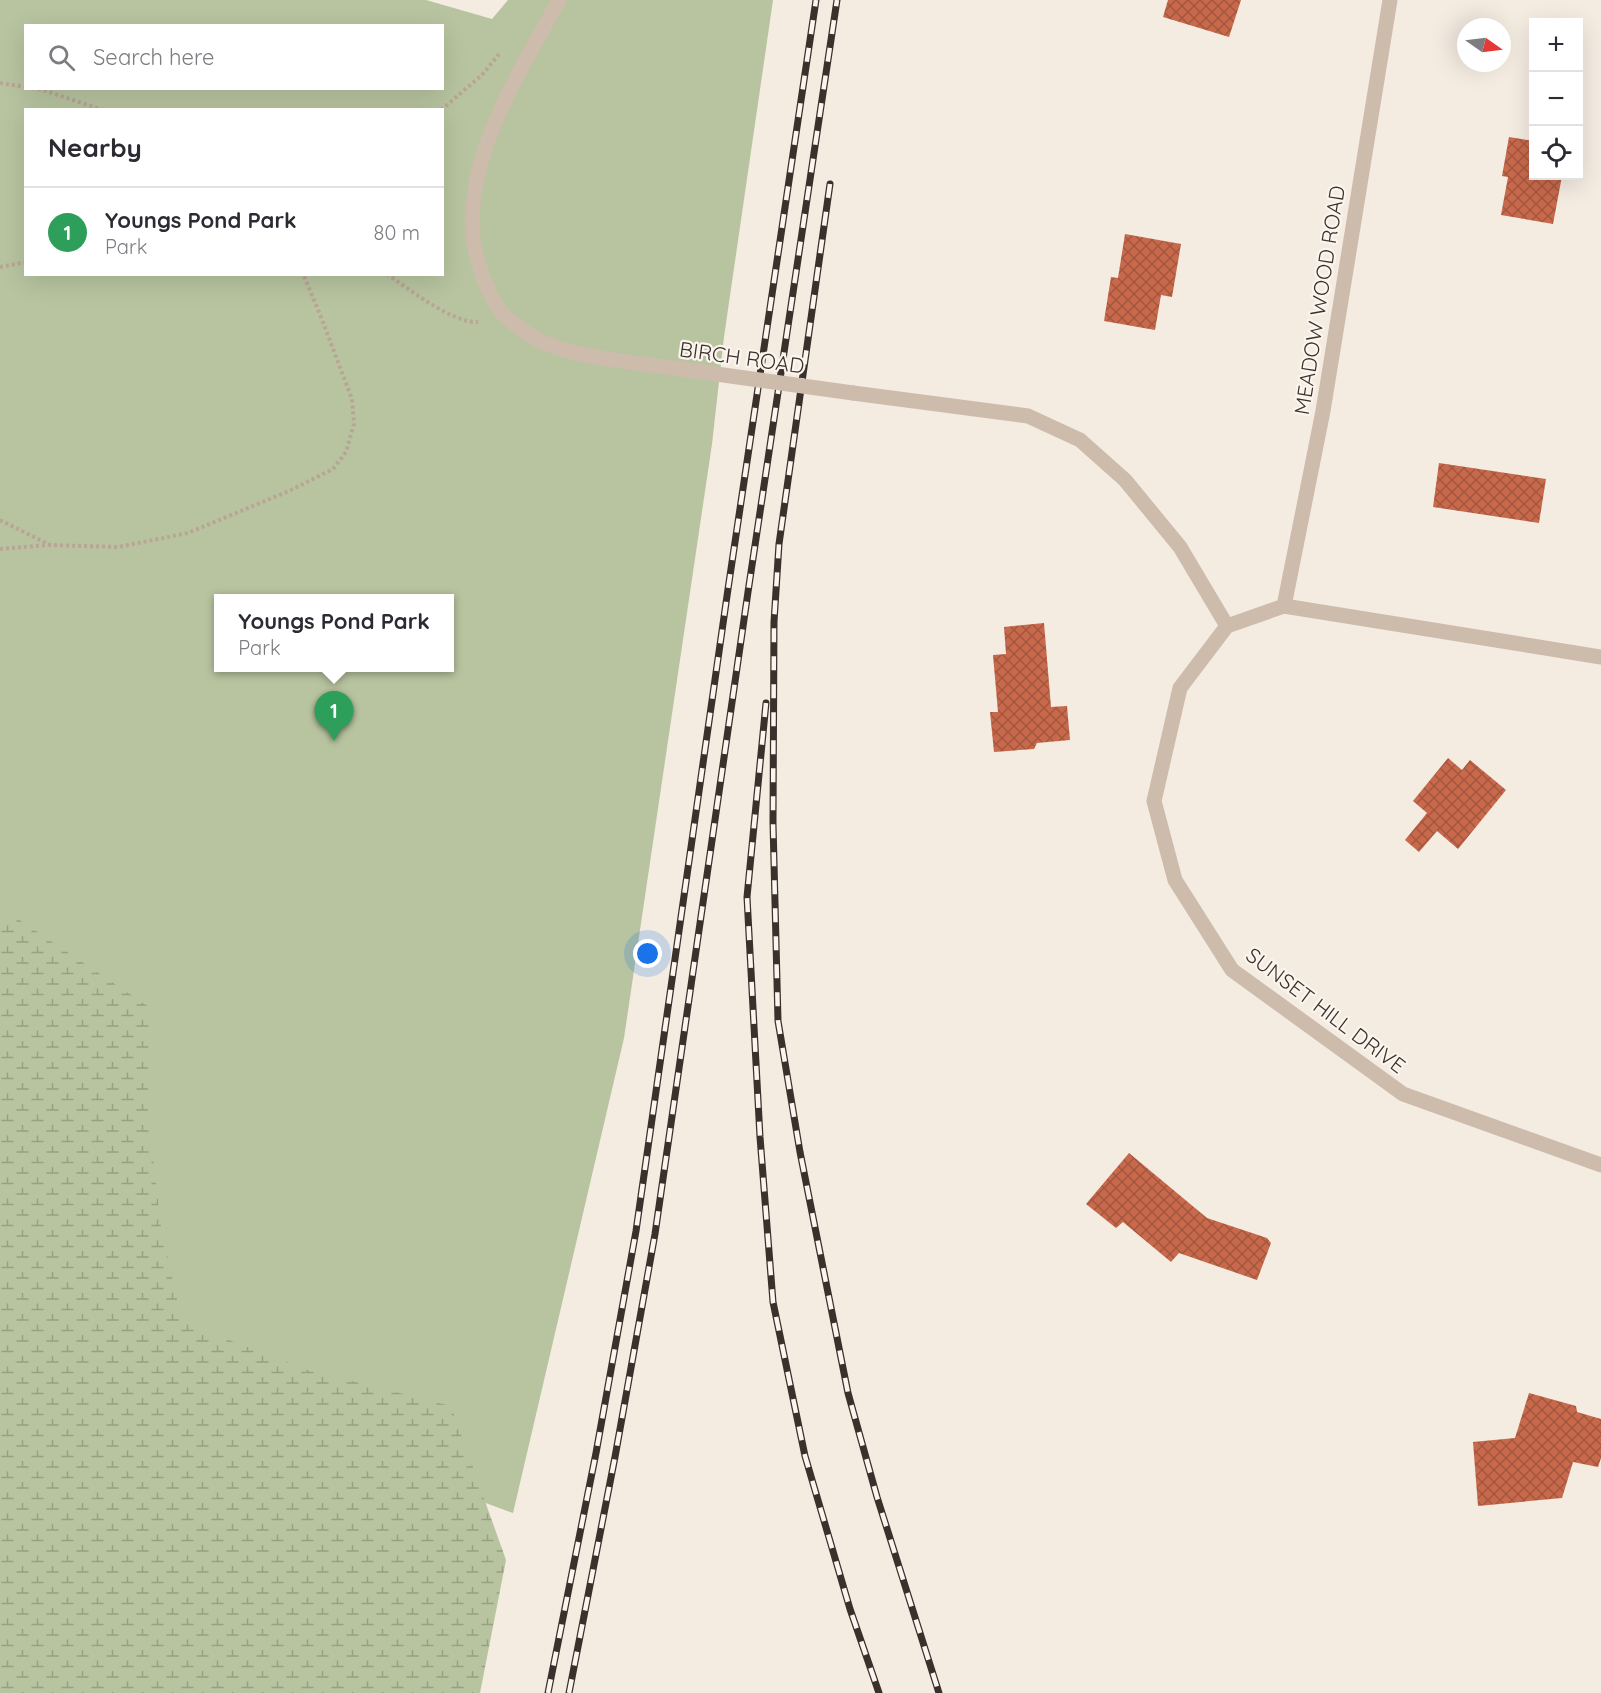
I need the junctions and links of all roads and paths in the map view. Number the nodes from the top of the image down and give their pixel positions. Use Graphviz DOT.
graph roads {
  1 [pos="559,0"];
  2 [pos="1390,0"];
  3 [pos="505,48"];
  4 [pos="0,83"];
  5 [pos="24,87"];
  6 [pos="43,90"];
  7 [pos="99,108"];
  8 [pos="443,108"];
  9 [pos="24,262"];
  10 [pos="0,267"];
  11 [pos="304,276"];
  12 [pos="390,276"];
  13 [pos="502,313"];
  14 [pos="0,520"];
  15 [pos="50,545"];
  16 [pos="0,549"];
  17 [pos="1284,606"];
  18 [pos="1227,626"];
  19 [pos="1601,657"];
  20 [pos="1601,1165"];
  1 -- 13 [label="street, BIRCH ROAD"];
  2 -- 17 [label="street, MEADOW WOOD ROAD"];
  3 -- 8 [label="path"];
  4 -- 5 [label="path"];
  6 -- 7 [label="path"];
  9 -- 10 [label="path"];
  11 -- 15 [label="path"];
  12 -- 13 [label="path"];
  13 -- 18 [label="street, BIRCH ROAD, bridge"];
  14 -- 15 [label="path"];
  15 -- 16 [label="path"];
  17 -- 18 [label="street"];
  17 -- 19 [label="street"];
  18 -- 20 [label="street, SUNSET HILL DRIVE"];
}
